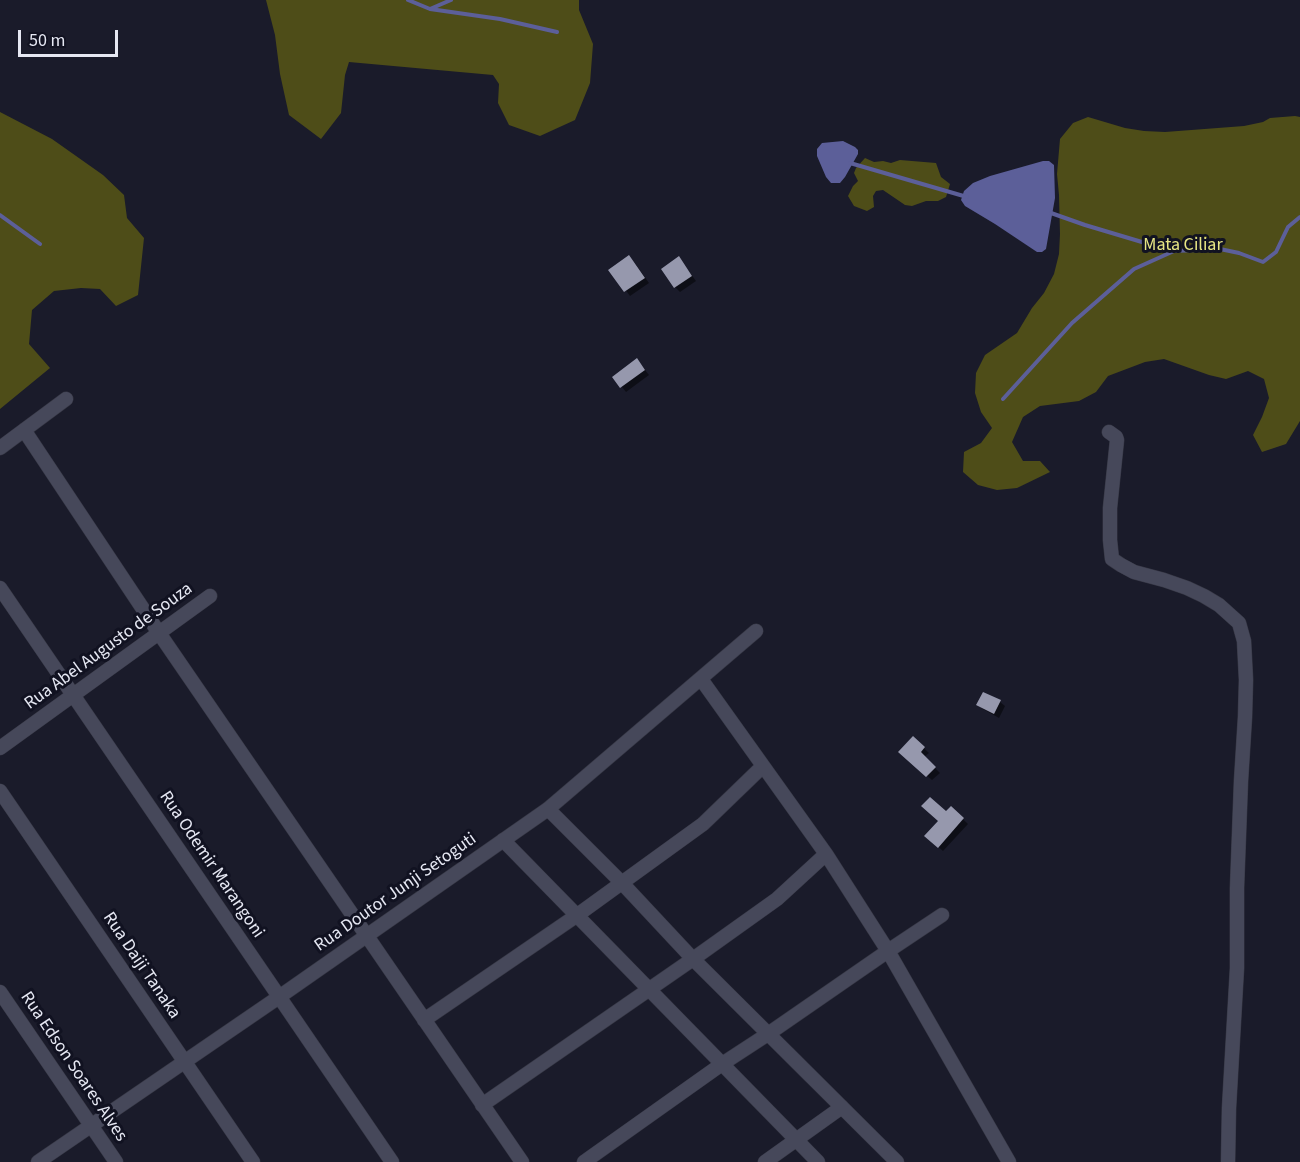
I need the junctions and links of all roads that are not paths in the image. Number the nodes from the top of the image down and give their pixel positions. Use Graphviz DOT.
graph roads {
  1 [pos="66,399"];
  2 [pos="24,430"];
  3 [pos="1109,432"];
  4 [pos="0,448"];
  5 [pos="0,588"];
  6 [pos="210,596"];
  7 [pos="756,631"];
  8 [pos="159,633"];
  9 [pos="701,679"];
  10 [pos="73,696"];
  11 [pos="0,747"];
  12 [pos="763,766"];
  13 [pos="0,791"];
  14 [pos="548,809"];
  15 [pos="503,840"];
  16 [pos="826,854"];
  17 [pos="622,883"];
  18 [pos="942,915"];
  19 [pos="576,916"];
  20 [pos="367,936"];
  21 [pos="888,951"];
  22 [pos="693,959"];
  23 [pos="648,989"];
  24 [pos="0,992"];
  25 [pos="279,997"];
  26 [pos="424,1020"];
  27 [pos="768,1034"];
  28 [pos="184,1062"];
  29 [pos="722,1064"];
  30 [pos="482,1105"];
  31 [pos="842,1107"];
  32 [pos="91,1126"];
  33 [pos="796,1140"];
  34 [pos="38,1162"];
  35 [pos="116,1162"];
  36 [pos="253,1162"];
  37 [pos="392,1162"];
  38 [pos="522,1162"];
  39 [pos="584,1162"];
  40 [pos="765,1162"];
  41 [pos="818,1162"];
  42 [pos="897,1162"];
  43 [pos="1009,1162"];
  44 [pos="1228,1162"];
  1 -- 2 [label="street"];
  2 -- 4 [label="street"];
  2 -- 8 [label="street"];
  3 -- 44 [label="street"];
  5 -- 10 [label="street, Rua Odemir Marangoni"];
  6 -- 8 [label="street, Rua Abel Augusto de Souza"];
  7 -- 9 [label="street, Rua Doutor Junji Setoguti"];
  8 -- 10 [label="street, Rua Abel Augusto de Souza"];
  8 -- 20 [label="street"];
  9 -- 12 [label="street"];
  9 -- 14 [label="street, Rua Doutor Junji Setoguti"];
  10 -- 11 [label="street, Rua Abel Augusto de Souza"];
  10 -- 25 [label="street, Rua Odemir Marangoni"];
  12 -- 16 [label="street"];
  12 -- 17 [label="street"];
  13 -- 28 [label="street, Rua Daiji Tanaka"];
  14 -- 15 [label="street, Rua Doutor Junji Setoguti"];
  14 -- 17 [label="street"];
  15 -- 19 [label="street"];
  15 -- 20 [label="street, Rua Doutor Junji Setoguti"];
  16 -- 21 [label="street"];
  16 -- 22 [label="street"];
  17 -- 19 [label="street"];
  17 -- 22 [label="street"];
  18 -- 21 [label="street"];
  19 -- 23 [label="street"];
  19 -- 26 [label="street"];
  20 -- 25 [label="street, Rua Doutor Junji Setoguti"];
  20 -- 26 [label="street"];
  21 -- 27 [label="street"];
  21 -- 43 [label="street"];
  22 -- 23 [label="street"];
  22 -- 27 [label="street"];
  23 -- 29 [label="street"];
  23 -- 30 [label="street"];
  24 -- 32 [label="street, Rua Edson Soares Alves"];
  25 -- 28 [label="street, Rua Doutor Junji Setoguti"];
  25 -- 37 [label="street, Rua Odemir Marangoni"];
  26 -- 30 [label="street"];
  27 -- 29 [label="street"];
  27 -- 31 [label="street"];
  28 -- 32 [label="street, Rua Doutor Junji Setoguti"];
  28 -- 36 [label="street, Rua Daiji Tanaka"];
  29 -- 33 [label="street"];
  29 -- 39 [label="street"];
  30 -- 38 [label="street"];
  31 -- 33 [label="street"];
  31 -- 42 [label="street"];
  32 -- 34 [label="street, Rua Doutor Junji Setoguti"];
  32 -- 35 [label="street, Rua Edson Soares Alves"];
  33 -- 40 [label="street"];
  33 -- 41 [label="street"];
}
